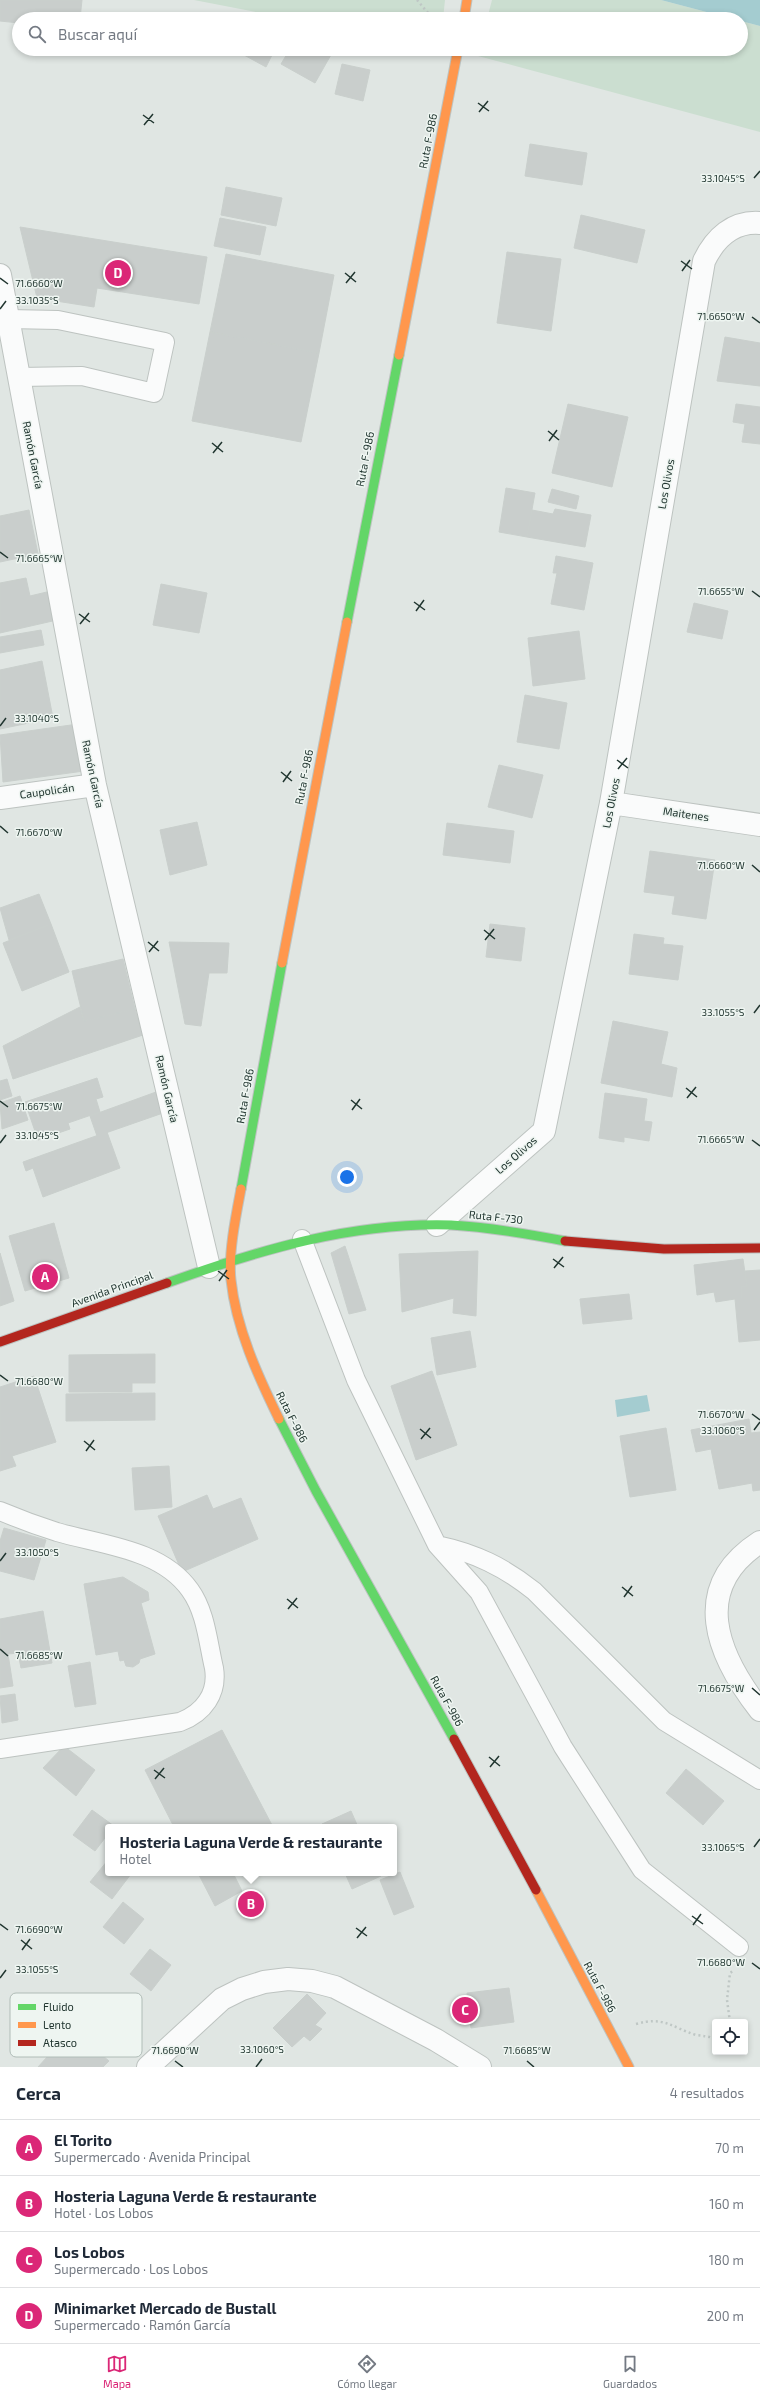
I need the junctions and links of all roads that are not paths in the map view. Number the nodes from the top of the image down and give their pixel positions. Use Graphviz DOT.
graph roads {
  1 [pos="467,0"];
  2 [pos="465,12"];
  3 [pos="457,56"];
  4 [pos="760,223"];
  5 [pos="0,275"];
  6 [pos="8,319"];
  7 [pos="19,377"];
  8 [pos="94,784"];
  9 [pos="0,798"];
  10 [pos="611,804"];
  11 [pos="760,825"];
  12 [pos="437,1225"];
  13 [pos="302,1239"];
  14 [pos="760,1248"];
  15 [pos="231,1260"];
  16 [pos="209,1267"];
  17 [pos="0,1342"];
  18 [pos="0,1511"];
  19 [pos="760,1542"];
  20 [pos="436,1545"];
  21 [pos="760,1710"];
  22 [pos="0,1749"];
  23 [pos="760,1780"];
  24 [pos="739,1947"];
  25 [pos="148,2067"];
  26 [pos="480,2067"];
  27 [pos="629,2067"];
  1 -- 2 [label="main road"];
  3 -- 15 [label="main road, Ruta F-986"];
  4 -- 10 [label="street, Los Olivos"];
  5 -- 6 [label="street, Ramón García"];
  6 -- 7 [label="street, Ramón García"];
  6 -- 7 [label="lane"];
  7 -- 8 [label="street, Ramón García"];
  8 -- 9 [label="street, Caupolicán"];
  8 -- 16 [label="street, Ramón García"];
  10 -- 11 [label="street, Maitenes"];
  10 -- 12 [label="street, Los Olivos"];
  12 -- 13 [label="main road, Ruta F-730"];
  12 -- 14 [label="main road, Ruta F-730"];
  13 -- 15 [label="main road, Ruta F-730"];
  13 -- 20 [label="lane"];
  15 -- 16 [label="main road, Avenida Principal"];
  15 -- 27 [label="main road, Ruta F-986"];
  16 -- 17 [label="main road, Avenida Principal"];
  18 -- 22 [label="lane"];
  19 -- 21 [label="street"];
  20 -- 23 [label="lane"];
  20 -- 24 [label="lane"];
  25 -- 26 [label="street"];
}
